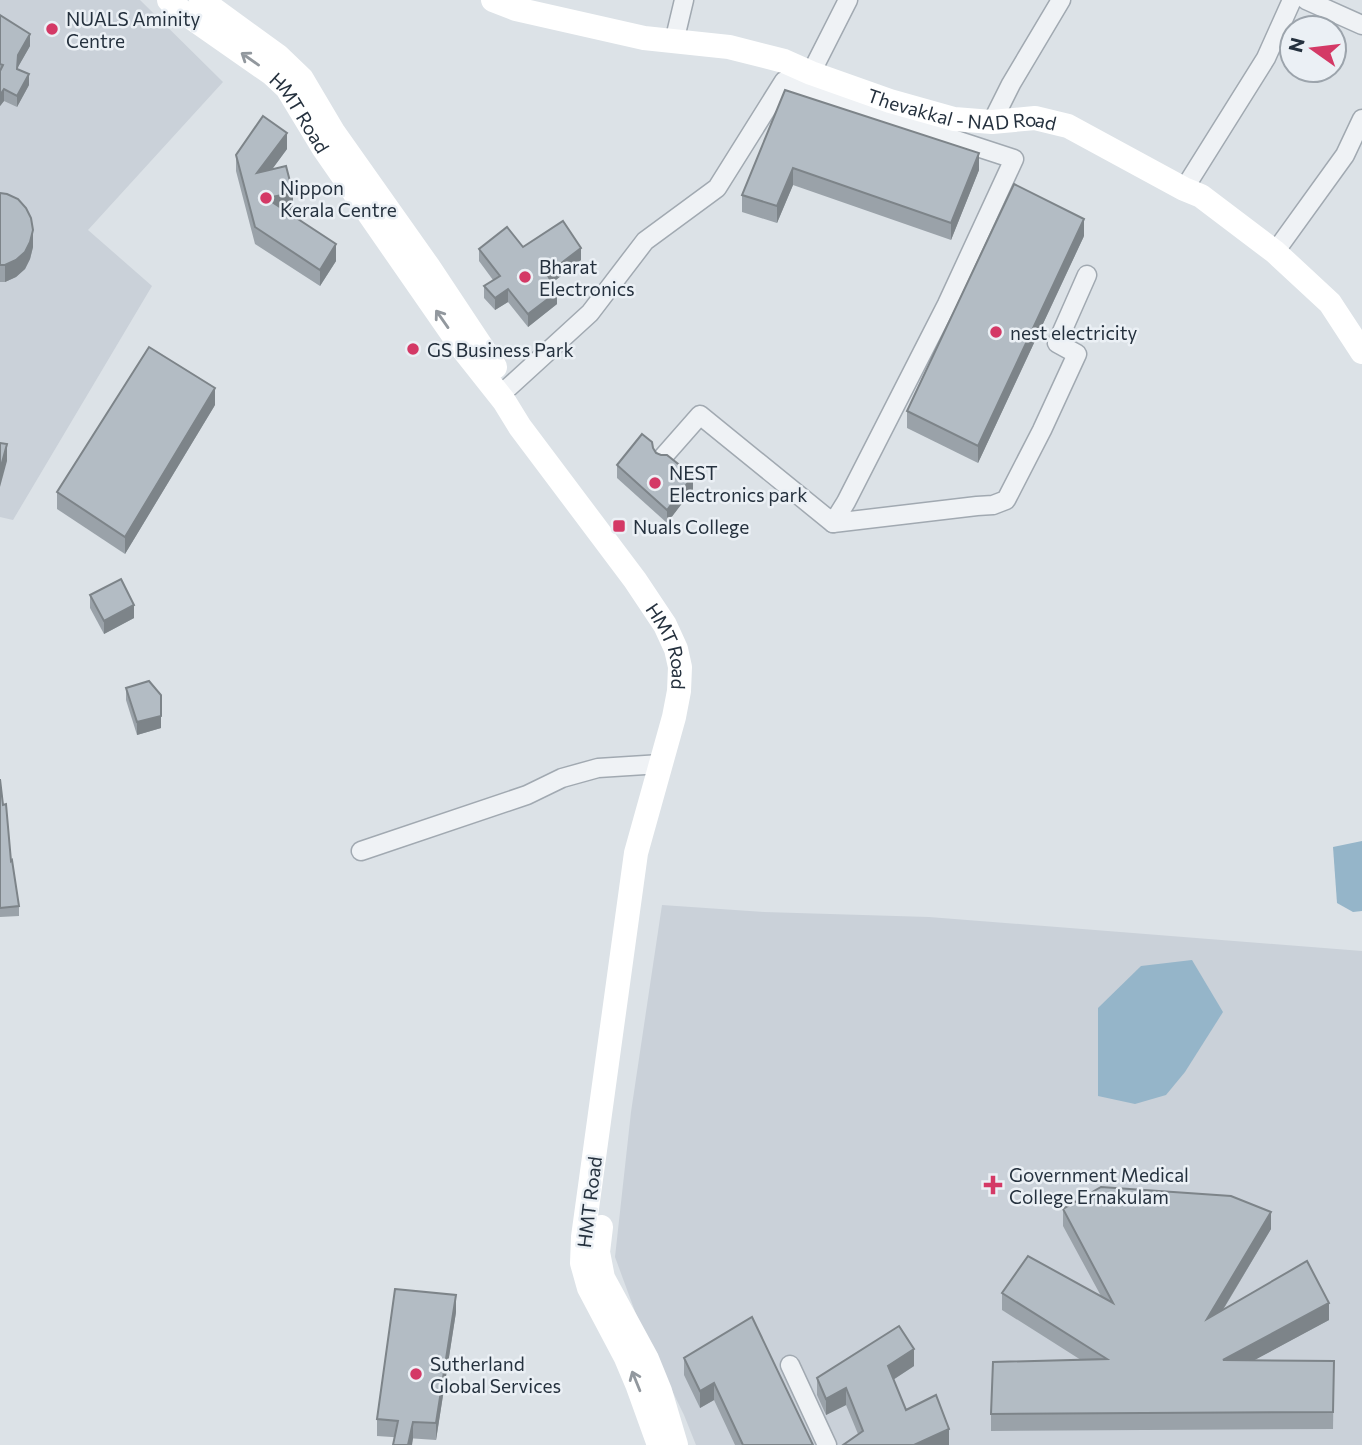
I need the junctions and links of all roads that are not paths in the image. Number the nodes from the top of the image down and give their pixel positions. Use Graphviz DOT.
graph roads {
  1 [pos="169,0"];
  2 [pos="201,0"];
  3 [pos="493,0"];
  4 [pos="684,0"];
  5 [pos="848,0"];
  6 [pos="1061,0"];
  7 [pos="1292,0"];
  8 [pos="1306,0"];
  9 [pos="1362,25"];
  10 [pos="674,42"];
  11 [pos="811,73"];
  12 [pos="1362,119"];
  13 [pos="992,122"];
  14 [pos="1184,188"];
  15 [pos="1275,252"];
  16 [pos="1087,275"];
  17 [pos="1362,352"];
  18 [pos="509,387"];
  19 [pos="663,457"];
  20 [pos="833,523"];
  21 [pos="683,647"];
  22 [pos="661,764"];
  23 [pos="361,851"];
  24 [pos="790,1365"];
  25 [pos="659,1445"];
  26 [pos="676,1445"];
  27 [pos="827,1445"];
  21 -- 1 [label="main road, HMT Road, one-way"];
  2 -- 18 [label="main road, HMT Road"];
  3 -- 10 [label="main road, Thevakkal - NAD Road"];
  4 -- 10 [label="street"];
  5 -- 11 [label="street"];
  6 -- 13 [label="street"];
  7 -- 14 [label="street"];
  8 -- 9 [label="street"];
  10 -- 11 [label="main road, Thevakkal - NAD Road"];
  11 -- 13 [label="main road, Thevakkal - NAD Road"];
  12 -- 15 [label="street"];
  13 -- 14 [label="main road, Thevakkal - NAD Road"];
  14 -- 15 [label="main road, Thevakkal - NAD Road"];
  15 -- 17 [label="main road, Thevakkal - NAD Road"];
  16 -- 20 [label="street"];
  18 -- 20 [label="street"];
  18 -- 21 [label="main road, HMT Road"];
  19 -- 20 [label="street"];
  21 -- 22 [label="main road, HMT Road"];
  21 -- 26 [label="main road, HMT Road"];
  22 -- 23 [label="street"];
  25 -- 22 [label="main road, HMT Road, one-way"];
  24 -- 27 [label="street"];
}
